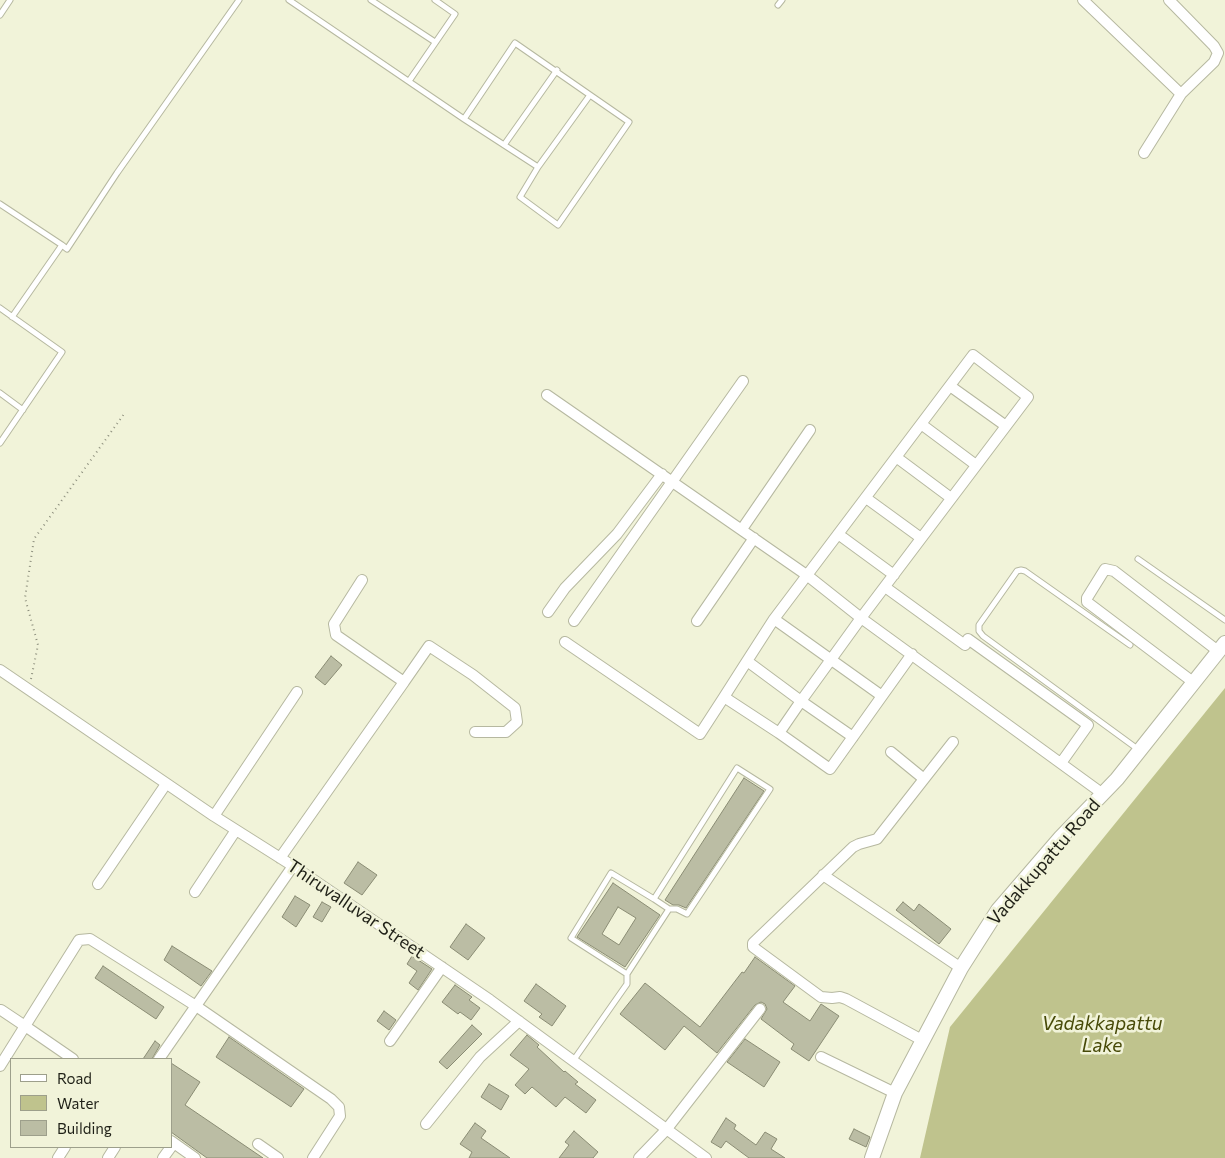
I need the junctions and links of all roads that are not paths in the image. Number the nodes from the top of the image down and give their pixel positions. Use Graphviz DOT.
graph roads {
  1 [pos="10,0"];
  2 [pos="238,0"];
  3 [pos="289,0"];
  4 [pos="371,0"];
  5 [pos="434,0"];
  6 [pos="782,0"];
  7 [pos="1083,0"];
  8 [pos="1169,0"];
  9 [pos="778,6"];
  10 [pos="0,15"];
  11 [pos="435,42"];
  12 [pos="557,70"];
  13 [pos="409,82"];
  14 [pos="1182,94"];
  15 [pos="590,95"];
  16 [pos="464,120"];
  17 [pos="504,145"];
  18 [pos="1144,153"];
  19 [pos="538,168"];
  20 [pos="0,204"];
  21 [pos="62,245"];
  22 [pos="0,308"];
  23 [pos="12,317"];
  24 [pos="743,381"];
  25 [pos="950,386"];
  26 [pos="0,393"];
  27 [pos="547,395"];
  28 [pos="23,410"];
  29 [pos="921,424"];
  30 [pos="1006,426"];
  31 [pos="810,430"];
  32 [pos="0,443"];
  33 [pos="896,457"];
  34 [pos="976,465"];
  35 [pos="662,474"];
  36 [pos="672,481"];
  37 [pos="866,498"];
  38 [pos="951,498"];
  39 [pos="742,529"];
  40 [pos="838,534"];
  41 [pos="754,538"];
  42 [pos="921,538"];
  43 [pos="1138,559"];
  44 [pos="894,574"];
  45 [pos="808,576"];
  46 [pos="362,580"];
  47 [pos="885,587"];
  48 [pos="548,612"];
  49 [pos="861,618"];
  50 [pos="774,619"];
  51 [pos="1225,620"];
  52 [pos="574,621"];
  53 [pos="697,621"];
  54 [pos="565,642"];
  55 [pos="1130,645"];
  56 [pos="1222,647"];
  57 [pos="912,654"];
  58 [pos="831,660"];
  59 [pos="747,661"];
  60 [pos="0,670"];
  61 [pos="404,682"];
  62 [pos="1193,682"];
  63 [pos="297,692"];
  64 [pos="724,696"];
  65 [pos="882,696"];
  66 [pos="801,701"];
  67 [pos="475,732"];
  68 [pos="779,733"];
  69 [pos="853,737"];
  70 [pos="953,742"];
  71 [pos="1140,750"];
  72 [pos="891,752"];
  73 [pos="1061,763"];
  74 [pos="924,779"];
  75 [pos="166,784"];
  76 [pos="1103,794"];
  77 [pos="214,816"];
  78 [pos="236,830"];
  79 [pos="280,858"];
  80 [pos="292,866"];
  81 [pos="823,875"];
  82 [pos="98,884"];
  83 [pos="195,892"];
  84 [pos="654,899"];
  85 [pos="669,908"];
  86 [pos="442,967"];
  87 [pos="961,968"];
  88 [pos="627,974"];
  89 [pos="196,1006"];
  90 [pos="760,1009"];
  91 [pos="1,1010"];
  92 [pos="519,1021"];
  93 [pos="25,1026"];
  94 [pos="922,1040"];
  95 [pos="390,1041"];
  96 [pos="821,1057"];
  97 [pos="71,1058"];
  98 [pos="160,1058"];
  99 [pos="573,1061"];
  100 [pos="0,1066"];
  101 [pos="895,1094"];
  102 [pos="426,1124"];
  103 [pos="666,1130"];
  104 [pos="172,1144"];
  105 [pos="258,1144"];
  106 [pos="195,1158"];
  107 [pos="278,1158"];
  108 [pos="313,1158"];
  109 [pos="639,1158"];
  110 [pos="706,1158"];
  111 [pos="872,1158"];
  1 -- 10 [label="lane"];
  2 -- 21 [label="lane"];
  3 -- 13 [label="lane"];
  4 -- 11 [label="lane"];
  5 -- 11 [label="lane"];
  6 -- 9 [label="lane"];
  7 -- 14 [label="street"];
  8 -- 14 [label="street"];
  11 -- 13 [label="lane"];
  12 -- 15 [label="lane"];
  12 -- 16 [label="lane"];
  12 -- 17 [label="lane"];
  13 -- 16 [label="lane"];
  14 -- 18 [label="street"];
  15 -- 19 [label="lane"];
  15 -- 19 [label="lane"];
  16 -- 17 [label="lane"];
  17 -- 19 [label="lane"];
  20 -- 21 [label="lane"];
  21 -- 23 [label="lane"];
  22 -- 23 [label="lane"];
  23 -- 28 [label="lane"];
  24 -- 36 [label="street"];
  25 -- 29 [label="street"];
  25 -- 30 [label="street"];
  25 -- 30 [label="street"];
  26 -- 28 [label="lane"];
  27 -- 35 [label="street"];
  28 -- 32 [label="lane"];
  29 -- 33 [label="street"];
  29 -- 34 [label="street"];
  30 -- 34 [label="street"];
  31 -- 39 [label="street"];
  33 -- 37 [label="street"];
  33 -- 38 [label="street"];
  34 -- 38 [label="street"];
  35 -- 36 [label="street"];
  35 -- 48 [label="street"];
  36 -- 39 [label="street"];
  36 -- 52 [label="street"];
  37 -- 40 [label="street"];
  37 -- 42 [label="street"];
  38 -- 42 [label="street"];
  39 -- 41 [label="street"];
  40 -- 44 [label="street"];
  40 -- 45 [label="street"];
  41 -- 45 [label="street"];
  41 -- 53 [label="street"];
  42 -- 44 [label="street"];
  43 -- 51 [label="lane"];
  44 -- 47 [label="street"];
  45 -- 49 [label="street"];
  45 -- 50 [label="street"];
  46 -- 61 [label="street"];
  47 -- 49 [label="street"];
  47 -- 73 [label="street"];
  49 -- 57 [label="street"];
  49 -- 58 [label="street"];
  50 -- 58 [label="street"];
  50 -- 59 [label="street"];
  54 -- 64 [label="street"];
  55 -- 71 [label="lane"];
  56 -- 62 [label="street, Vadakkupattu Road"];
  56 -- 62 [label="street"];
  57 -- 65 [label="street"];
  57 -- 73 [label="street"];
  58 -- 65 [label="street"];
  58 -- 66 [label="street"];
  59 -- 64 [label="street"];
  59 -- 66 [label="street"];
  60 -- 75 [label="street, Thiruvalluvar Street"];
  61 -- 67 [label="street"];
  61 -- 79 [label="street"];
  62 -- 71 [label="street, Vadakkupattu Road"];
  63 -- 77 [label="street"];
  64 -- 68 [label="street"];
  65 -- 69 [label="street"];
  66 -- 68 [label="street"];
  66 -- 69 [label="street"];
  68 -- 69 [label="street"];
  70 -- 74 [label="street"];
  71 -- 76 [label="street, Vadakkupattu Road"];
  72 -- 74 [label="street"];
  73 -- 76 [label="street"];
  74 -- 81 [label="street"];
  75 -- 77 [label="street, Thiruvalluvar Street"];
  75 -- 82 [label="street"];
  76 -- 87 [label="street, Vadakkupattu Road"];
  77 -- 78 [label="street, Thiruvalluvar Street"];
  78 -- 79 [label="street, Thiruvalluvar Street"];
  78 -- 83 [label="street"];
  79 -- 80 [label="street, Thiruvalluvar Street"];
  80 -- 86 [label="street, Thiruvalluvar Street"];
  80 -- 89 [label="street"];
  81 -- 87 [label="street"];
  81 -- 94 [label="street"];
  84 -- 85 [label="lane"];
  84 -- 85 [label="lane"];
  84 -- 88 [label="lane"];
  85 -- 88 [label="lane"];
  86 -- 92 [label="street, Thiruvalluvar Street"];
  86 -- 95 [label="street"];
  87 -- 94 [label="street, Vadakkupattu Road"];
  88 -- 99 [label="lane"];
  89 -- 93 [label="street"];
  89 -- 98 [label="street"];
  89 -- 108 [label="street"];
  90 -- 103 [label="street"];
  91 -- 93 [label="street"];
  92 -- 99 [label="street, Thiruvalluvar Street"];
  92 -- 102 [label="street"];
  93 -- 97 [label="street"];
  93 -- 100 [label="street"];
  94 -- 101 [label="street, Vadakkupattu Road"];
  96 -- 101 [label="street"];
  99 -- 103 [label="street, Thiruvalluvar Street"];
  101 -- 111 [label="street, Vadakkupattu Road"];
  103 -- 109 [label="street"];
  103 -- 110 [label="street, Thiruvalluvar Street"];
  104 -- 106 [label="street"];
  105 -- 107 [label="street"];
}
